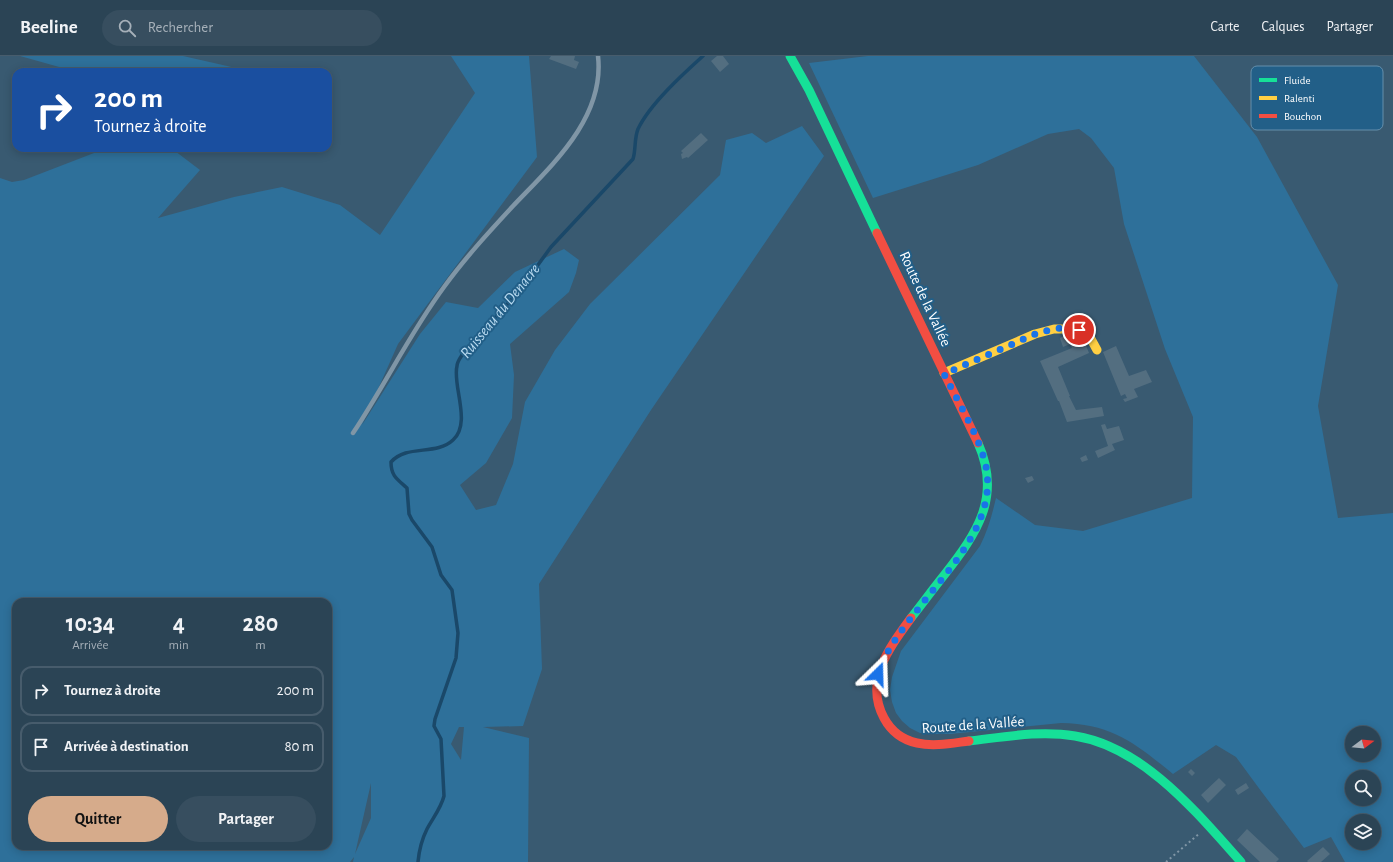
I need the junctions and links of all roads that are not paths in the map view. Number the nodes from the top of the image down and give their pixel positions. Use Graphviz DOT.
graph roads {
  1 [pos="598,56"];
  2 [pos="790,56"];
  3 [pos="1097,350"];
  4 [pos="944,374"];
  5 [pos="353,433"];
  6 [pos="1241,862"];
  1 -- 5 [label="lane"];
  2 -- 4 [label="street, Route de la Vallée"];
  3 -- 4 [label="street"];
  4 -- 6 [label="street, Route de la Vallée"];
}
